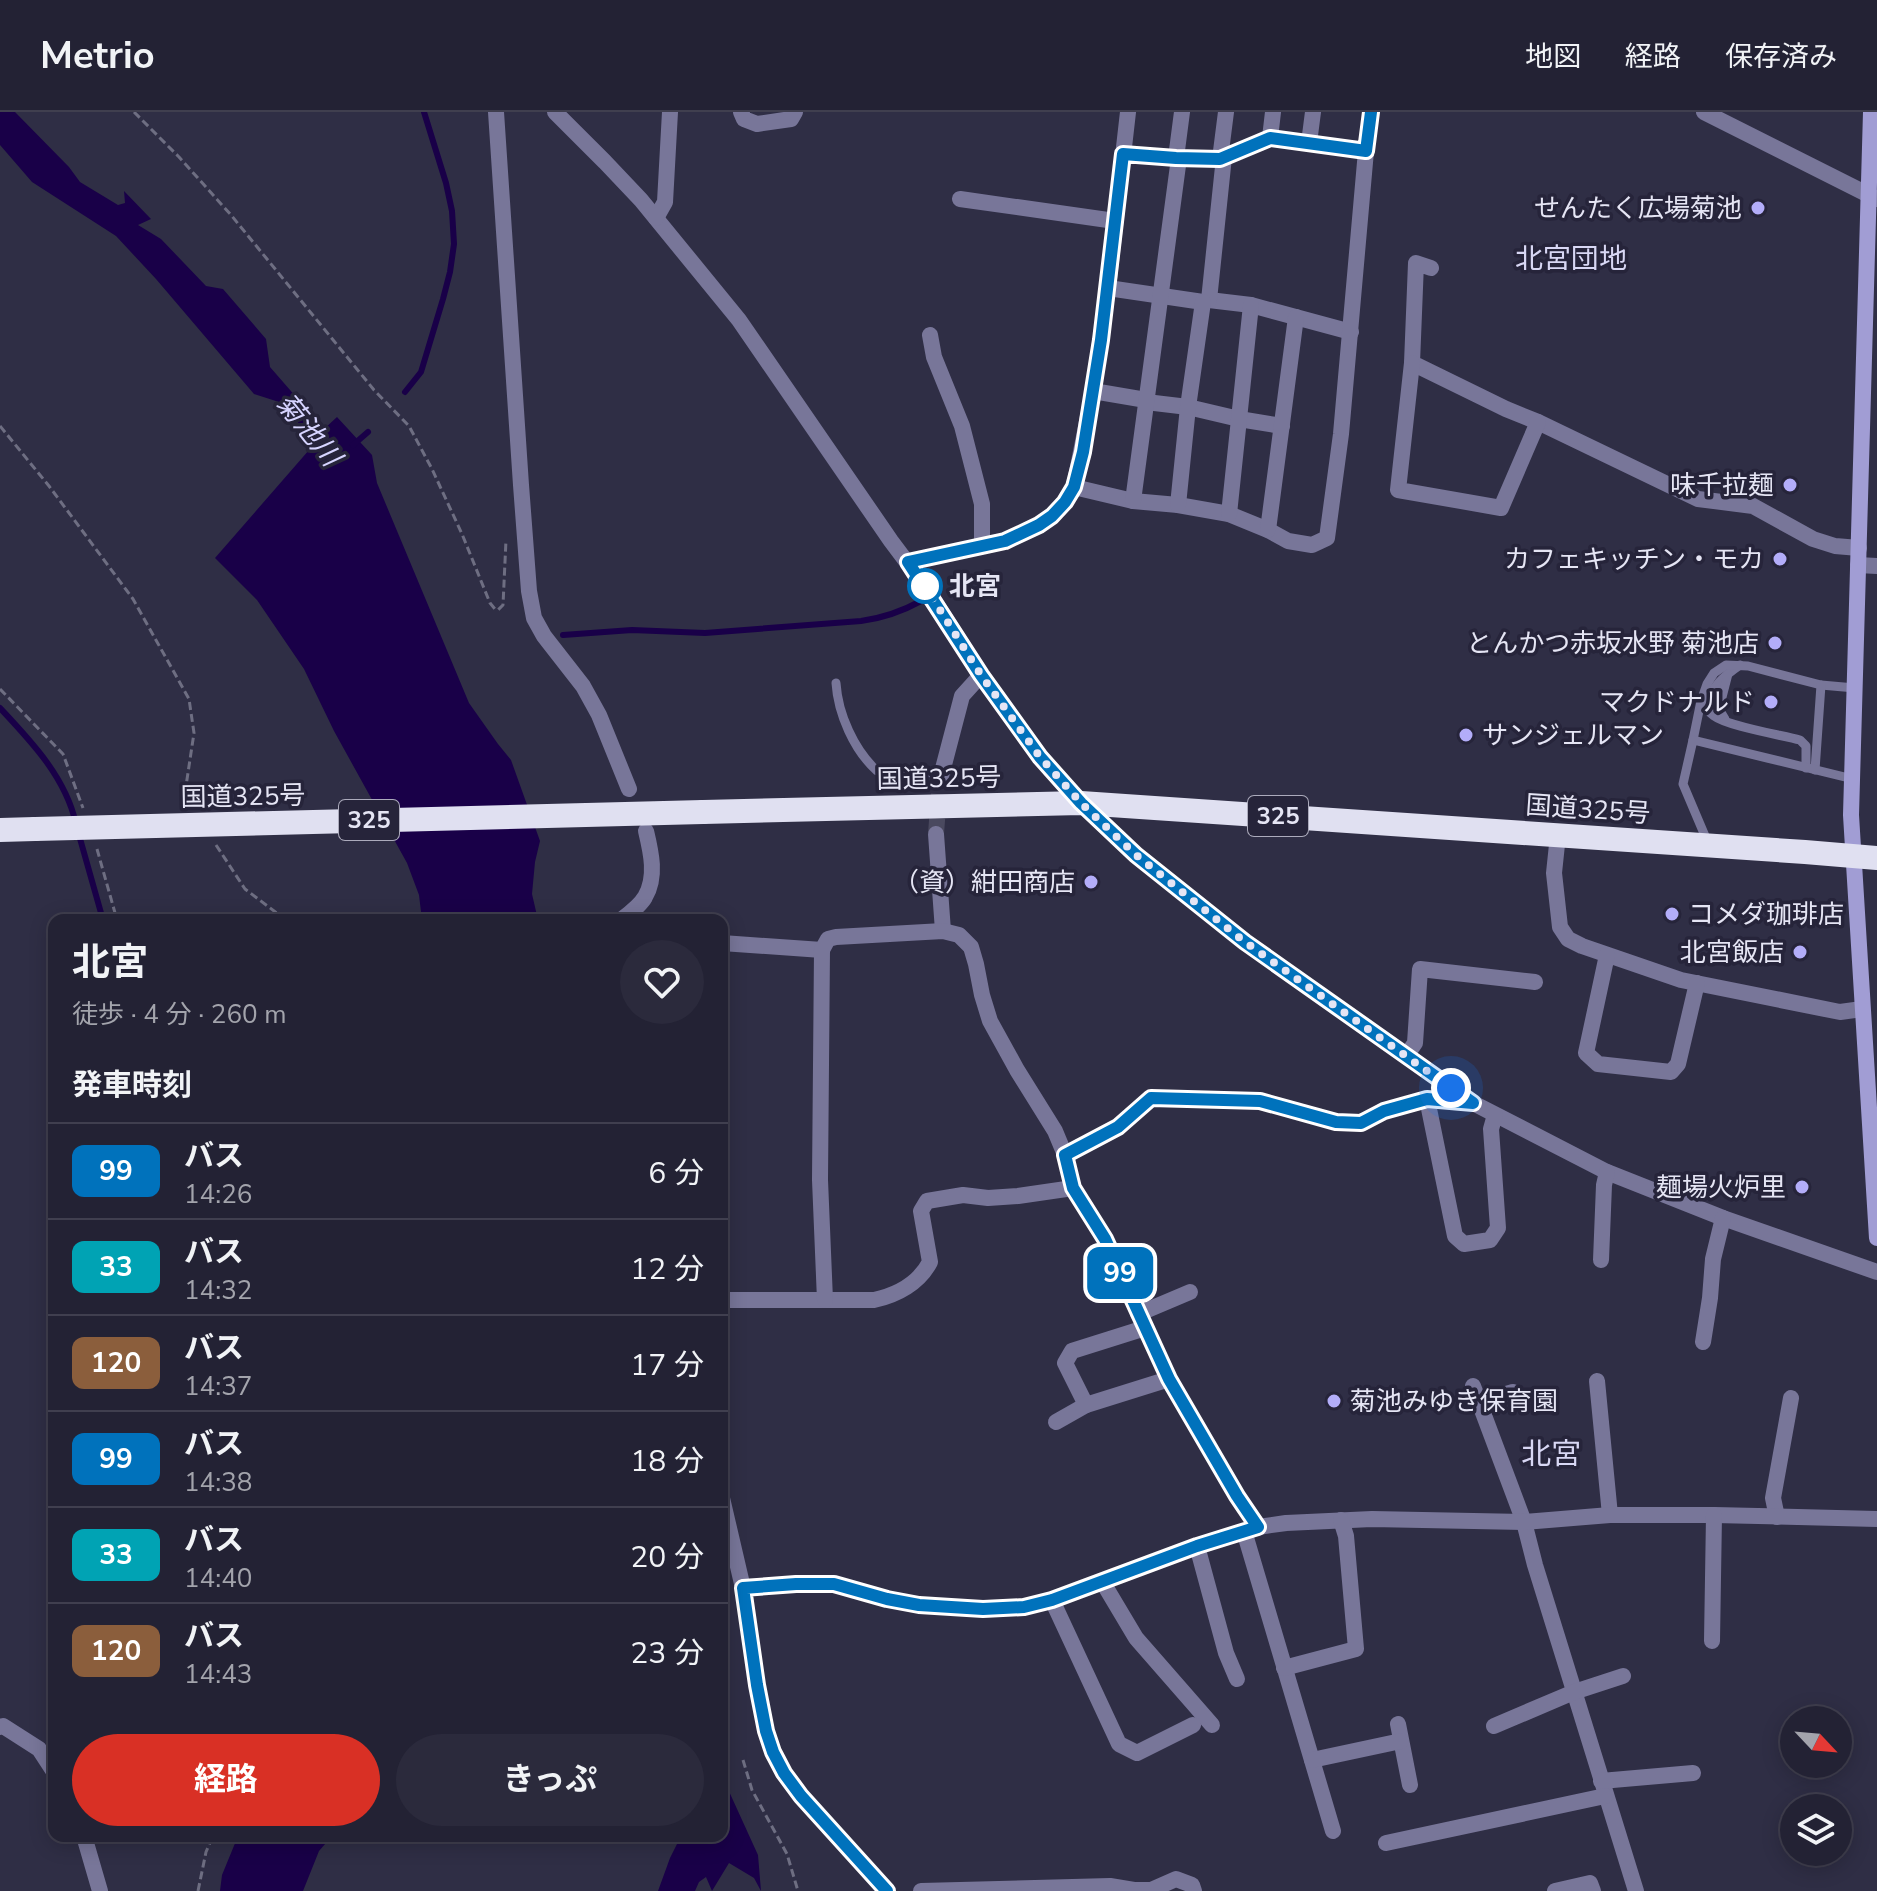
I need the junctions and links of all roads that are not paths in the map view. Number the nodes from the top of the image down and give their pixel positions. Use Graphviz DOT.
graph roads {
  1 [pos="496,112"];
  2 [pos="555,112"];
  3 [pos="670,112"];
  4 [pos="741,112"];
  5 [pos="795,112"];
  6 [pos="1128,112"];
  7 [pos="1182,112"];
  8 [pos="1226,112"];
  9 [pos="1273,112"];
  10 [pos="1313,112"];
  11 [pos="1371,112"];
  12 [pos="1704,112"];
  13 [pos="1871,112"];
  14 [pos="1270,138"];
  15 [pos="1309,143"];
  16 [pos="1366,151"];
  17 [pos="1123,154"];
  18 [pos="1177,158"];
  19 [pos="1222,158"];
  20 [pos="1873,198"];
  21 [pos="960,199"];
  22 [pos="656,218"];
  23 [pos="1115,221"];
  24 [pos="1416,264"];
  25 [pos="1108,288"];
  26 [pos="1161,296"];
  27 [pos="1206,301"];
  28 [pos="1251,305"];
  29 [pos="1296,317"];
  30 [pos="1351,332"];
  31 [pos="930,335"];
  32 [pos="1412,363"];
  33 [pos="1093,391"];
  34 [pos="1146,401"];
  35 [pos="1188,407"];
  36 [pos="1239,419"];
  37 [pos="1538,422"];
  38 [pos="1282,426"];
  39 [pos="1074,487"];
  40 [pos="1133,501"];
  41 [pos="1178,505"];
  42 [pos="1229,514"];
  43 [pos="1268,530"];
  44 [pos="982,545"];
  45 [pos="1859,556"];
  46 [pos="908,562"];
  47 [pos="1877,566"];
  48 [pos="1740,665"];
  49 [pos="981,675"];
  50 [pos="836,683"];
  51 [pos="1821,685"];
  52 [pos="1855,688"];
  53 [pos="1693,740"];
  54 [pos="1810,769"];
  55 [pos="940,777"];
  56 [pos="1853,779"];
  57 [pos="629,789"];
  58 [pos="1081,803"];
  59 [pos="0,830"];
  60 [pos="646,831"];
  61 [pos="936,834"];
  62 [pos="1558,835"];
  63 [pos="1709,845"];
  64 [pos="1865,857"];
  65 [pos="628,914"];
  66 [pos="943,931"];
  67 [pos="728,943"];
  68 [pos="822,950"];
  69 [pos="1607,955"];
  70 [pos="1535,982"];
  71 [pos="1697,983"];
  72 [pos="1862,1009"];
  73 [pos="1406,1056"];
  74 [pos="1872,1068"];
  75 [pos="1427,1099"];
  76 [pos="1473,1103"];
  77 [pos="1495,1115"];
  78 [pos="1065,1155"];
  79 [pos="1607,1172"];
  80 [pos="1073,1188"];
  81 [pos="1723,1218"];
  82 [pos="1877,1238"];
  83 [pos="1601,1260"];
  84 [pos="1877,1272"];
  85 [pos="1190,1292"];
  86 [pos="728,1300"];
  87 [pos="825,1300"];
  88 [pos="1142,1321"];
  89 [pos="1703,1342"];
  90 [pos="1169,1379"];
  91 [pos="1597,1381"];
  92 [pos="1513,1392"];
  93 [pos="1791,1398"];
  94 [pos="1086,1405"];
  95 [pos="1056,1422"];
  96 [pos="1610,1515"];
  97 [pos="1714,1515"];
  98 [pos="1777,1517"];
  99 [pos="1877,1519"];
  100 [pos="1341,1520"];
  101 [pos="1524,1522"];
  102 [pos="728,1524"];
  103 [pos="1251,1529"];
  104 [pos="1197,1546"];
  105 [pos="1102,1581"];
  106 [pos="743,1588"];
  107 [pos="1052,1600"];
  108 [pos="1712,1641"];
  109 [pos="1284,1668"];
  110 [pos="1623,1676"];
  111 [pos="1237,1679"];
  112 [pos="1574,1692"];
  113 [pos="1193,1725"];
  114 [pos="1212,1725"];
  115 [pos="1494,1726"];
  116 [pos="0,1727"];
  117 [pos="1312,1760"];
  118 [pos="48,1763"];
  119 [pos="1693,1773"];
  120 [pos="1410,1785"];
  121 [pos="1603,1789"];
  122 [pos="1333,1831"];
  123 [pos="86,1842"];
  124 [pos="1386,1843"];
  125 [pos="100,1891"];
  126 [pos="887,1891"];
  127 [pos="921,1891"];
  128 [pos="1194,1891"];
  129 [pos="1555,1891"];
  130 [pos="1593,1891"];
  131 [pos="1636,1891"];
  1 -- 57 [label="street"];
  2 -- 22 [label="street"];
  3 -- 22 [label="street"];
  4 -- 5 [label="street"];
  6 -- 17 [label="street"];
  7 -- 18 [label="street"];
  8 -- 19 [label="street"];
  9 -- 14 [label="street"];
  10 -- 15 [label="street"];
  11 -- 16 [label="street"];
  12 -- 20 [label="street"];
  13 -- 20 [label="street"];
  14 -- 15 [label="street"];
  14 -- 19 [label="street"];
  15 -- 16 [label="street"];
  16 -- 30 [label="street"];
  17 -- 18 [label="street"];
  17 -- 23 [label="street"];
  18 -- 19 [label="street"];
  18 -- 26 [label="street"];
  19 -- 27 [label="street"];
  20 -- 45 [label="street"];
  21 -- 23 [label="street"];
  22 -- 46 [label="street"];
  23 -- 25 [label="street"];
  24 -- 32 [label="street"];
  25 -- 26 [label="street"];
  25 -- 33 [label="street"];
  26 -- 27 [label="street"];
  26 -- 34 [label="street"];
  27 -- 28 [label="street"];
  27 -- 35 [label="street"];
  28 -- 29 [label="street"];
  28 -- 36 [label="street"];
  29 -- 30 [label="street"];
  29 -- 38 [label="street"];
  30 -- 43 [label="street"];
  31 -- 44 [label="street"];
  32 -- 37 [label="street"];
  32 -- 37 [label="street"];
  33 -- 34 [label="street"];
  33 -- 39 [label="street"];
  34 -- 35 [label="street"];
  34 -- 40 [label="street"];
  35 -- 36 [label="street"];
  35 -- 41 [label="street"];
  36 -- 38 [label="street"];
  36 -- 42 [label="street"];
  37 -- 45 [label="street"];
  38 -- 43 [label="street"];
  39 -- 40 [label="street"];
  39 -- 44 [label="street"];
  40 -- 41 [label="street"];
  41 -- 42 [label="street"];
  42 -- 43 [label="street"];
  44 -- 46 [label="street"];
  45 -- 47 [label="street"];
  45 -- 52 [label="street"];
  46 -- 49 [label="street"];
  48 -- 51 [label="lane"];
  48 -- 53 [label="lane"];
  48 -- 54 [label="lane"];
  49 -- 55 [label="street"];
  49 -- 58 [label="street"];
  50 -- 55 [label="lane"];
  51 -- 52 [label="lane"];
  51 -- 54 [label="lane"];
  52 -- 56 [label="street"];
  53 -- 54 [label="lane"];
  53 -- 63 [label="lane"];
  54 -- 56 [label="lane"];
  56 -- 64 [label="street"];
  58 -- 59 [label="highway, 国道325号 / 325, bridge"];
  58 -- 62 [label="highway, 国道325号 / 325"];
  58 -- 73 [label="street"];
  60 -- 65 [label="street"];
  61 -- 66 [label="street"];
  62 -- 63 [label="highway, 国道325号 / 325"];
  62 -- 69 [label="street"];
  63 -- 64 [label="highway, 国道325号 / 325"];
  64 -- 72 [label="street"];
  66 -- 68 [label="street"];
  66 -- 78 [label="street"];
  67 -- 68 [label="street"];
  68 -- 87 [label="street"];
  69 -- 71 [label="street"];
  69 -- 71 [label="street"];
  70 -- 73 [label="street"];
  71 -- 72 [label="street"];
  72 -- 74 [label="street"];
  73 -- 76 [label="street"];
  74 -- 82 [label="street"];
  75 -- 76 [label="street"];
  75 -- 77 [label="street"];
  75 -- 78 [label="street"];
  76 -- 77 [label="street"];
  77 -- 79 [label="street"];
  78 -- 80 [label="street"];
  79 -- 81 [label="street"];
  79 -- 83 [label="street"];
  80 -- 87 [label="street"];
  80 -- 88 [label="street"];
  81 -- 84 [label="street"];
  81 -- 89 [label="street"];
  85 -- 88 [label="street"];
  86 -- 87 [label="street"];
  88 -- 90 [label="street"];
  88 -- 94 [label="street"];
  90 -- 94 [label="street"];
  90 -- 103 [label="street"];
  91 -- 96 [label="street"];
  92 -- 101 [label="street"];
  93 -- 98 [label="street"];
  94 -- 95 [label="street"];
  96 -- 97 [label="street"];
  96 -- 101 [label="street"];
  97 -- 98 [label="street"];
  97 -- 108 [label="street"];
  98 -- 99 [label="street"];
  100 -- 101 [label="street"];
  100 -- 103 [label="street"];
  100 -- 109 [label="street"];
  101 -- 112 [label="street"];
  102 -- 106 [label="street"];
  103 -- 104 [label="street"];
  103 -- 109 [label="street"];
  104 -- 105 [label="street"];
  104 -- 111 [label="street"];
  105 -- 107 [label="street"];
  105 -- 114 [label="street"];
  106 -- 107 [label="street"];
  106 -- 126 [label="street"];
  107 -- 113 [label="street"];
  109 -- 117 [label="street"];
  110 -- 112 [label="street"];
  112 -- 115 [label="street"];
  112 -- 121 [label="street"];
  116 -- 118 [label="street"];
  117 -- 120 [label="street"];
  117 -- 122 [label="street"];
  119 -- 121 [label="street"];
  121 -- 124 [label="street"];
  121 -- 131 [label="street"];
  123 -- 125 [label="street"];
  127 -- 128 [label="street"];
  129 -- 130 [label="street"];
}
